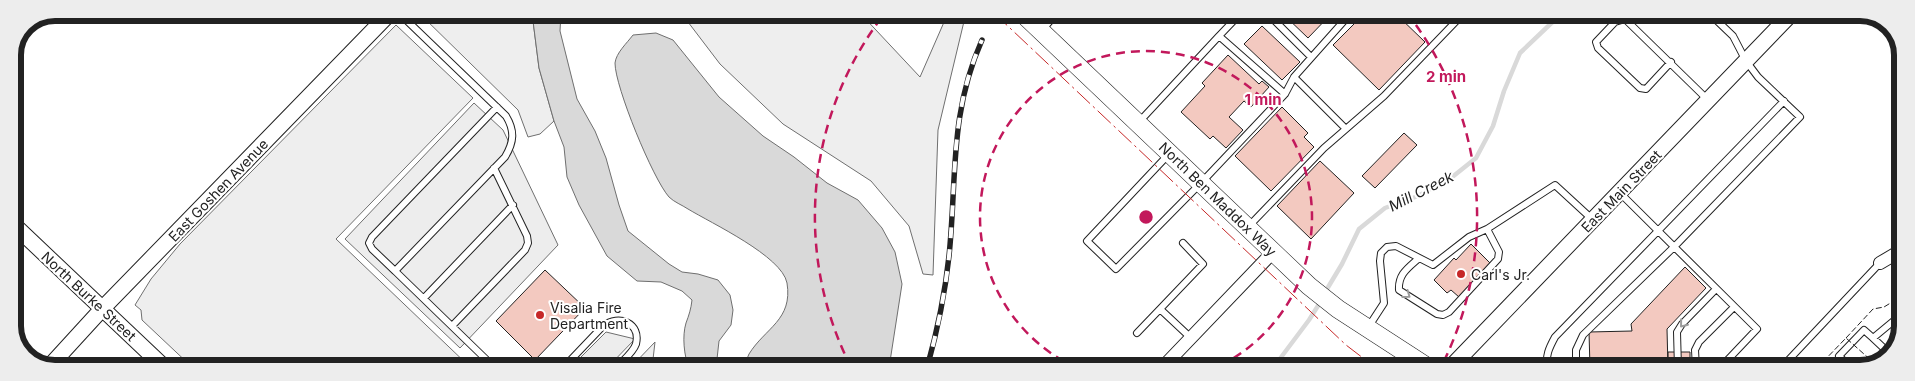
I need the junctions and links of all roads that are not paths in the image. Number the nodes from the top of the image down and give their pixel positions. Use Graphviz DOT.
graph roads {
  1 [pos="382,21"];
  2 [pos="407,21"];
  3 [pos="1030,21"];
  4 [pos="1050,21"];
  5 [pos="1233,21"];
  6 [pos="1274,21"];
  7 [pos="1344,21"];
  8 [pos="1456,21"];
  9 [pos="1618,21"];
  10 [pos="1627,21"];
  11 [pos="1718,21"];
  12 [pos="1783,21"];
  13 [pos="1041,31"];
  14 [pos="1219,36"];
  15 [pos="1311,57"];
  16 [pos="1746,61"];
  17 [pos="1671,62"];
  18 [pos="1294,77"];
  19 [pos="1285,94"];
  20 [pos="1709,101"];
  21 [pos="1784,101"];
  22 [pos="497,107"];
  23 [pos="1138,123"];
  24 [pos="1346,129"];
  25 [pos="1170,153"];
  26 [pos="494,168"];
  27 [pos="1201,183"];
  28 [pos="1620,193"];
  29 [pos="513,205"];
  30 [pos="1593,220"];
  31 [pos="1248,228"];
  32 [pos="1487,229"];
  33 [pos="1660,231"];
  34 [pos="21,232"];
  35 [pos="1183,243"];
  36 [pos="1675,246"];
  37 [pos="1273,252"];
  38 [pos="1894,255"];
  39 [pos="1418,258"];
  40 [pos="1880,263"];
  41 [pos="395,271"];
  42 [pos="1716,289"];
  43 [pos="424,298"];
  44 [pos="1734,307"];
  45 [pos="102,309"];
  46 [pos="1160,309"];
  47 [pos="1894,321"];
  48 [pos="452,326"];
  49 [pos="1367,329"];
  50 [pos="1137,333"];
  51 [pos="1191,338"];
  52 [pos="1873,338"];
  53 [pos="1885,349"];
  54 [pos="55,360"];
  55 [pos="156,360"];
  56 [pos="487,360"];
  57 [pos="571,360"];
  58 [pos="623,360"];
  59 [pos="1170,360"];
  60 [pos="1416,360"];
  61 [pos="1458,360"];
  62 [pos="1546,360"];
  63 [pos="1576,360"];
  64 [pos="1678,360"];
  65 [pos="1696,360"];
  66 [pos="1728,360"];
  67 [pos="1789,360"];
  68 [pos="1843,360"];
  1 -- 45 [label="street, East Goshen Avenue"];
  2 -- 22 [label="lane"];
  3 -- 13 [label="main road, North Ben Maddox Way"];
  4 -- 13 [label="lane"];
  5 -- 14 [label="lane"];
  6 -- 15 [label="lane"];
  7 -- 15 [label="lane"];
  8 -- 24 [label="lane"];
  9 -- 17 [label="lane"];
  10 -- 17 [label="lane"];
  11 -- 16 [label="lane"];
  12 -- 16 [label="street, East Main Street"];
  13 -- 23 [label="main road, North Ben Maddox Way"];
  14 -- 19 [label="lane"];
  14 -- 23 [label="lane"];
  15 -- 18 [label="lane"];
  16 -- 20 [label="street, East Main Street"];
  16 -- 21 [label="lane"];
  17 -- 20 [label="lane"];
  18 -- 19 [label="lane"];
  18 -- 24 [label="lane"];
  19 -- 27 [label="lane"];
  20 -- 28 [label="street, East Main Street"];
  21 -- 33 [label="lane"];
  21 -- 36 [label="lane"];
  22 -- 26 [label="lane"];
  22 -- 41 [label="lane"];
  23 -- 25 [label="main road, North Ben Maddox Way"];
  24 -- 31 [label="lane"];
  25 -- 27 [label="main road, North Ben Maddox Way"];
  25 -- 27 [label="lane"];
  26 -- 29 [label="lane"];
  26 -- 41 [label="lane"];
  27 -- 31 [label="main road, North Ben Maddox Way"];
  28 -- 30 [label="street, East Main Street"];
  28 -- 33 [label="lane"];
  29 -- 43 [label="lane"];
  29 -- 48 [label="lane"];
  30 -- 32 [label="lane"];
  30 -- 61 [label="street, East Main Street"];
  31 -- 37 [label="main road, North Ben Maddox Way"];
  32 -- 39 [label="lane"];
  39 -- 32 [label="lane, one-way"];
  33 -- 36 [label="lane"];
  33 -- 62 [label="lane"];
  34 -- 45 [label="street, North Burke Street"];
  35 -- 46 [label="lane"];
  36 -- 42 [label="lane"];
  36 -- 63 [label="lane"];
  37 -- 49 [label="main road, North Ben Maddox Way"];
  37 -- 51 [label="street"];
  38 -- 40 [label="street"];
  39 -- 49 [label="lane"];
  40 -- 67 [label="lane"];
  41 -- 43 [label="lane"];
  42 -- 44 [label="lane"];
  42 -- 64 [label="lane, one-way"];
  43 -- 48 [label="lane"];
  44 -- 65 [label="lane"];
  44 -- 66 [label="lane"];
  45 -- 54 [label="street, East Goshen Avenue"];
  45 -- 55 [label="street, North Burke Street"];
  46 -- 50 [label="lane"];
  46 -- 51 [label="lane"];
  47 -- 52 [label="lane"];
  48 -- 56 [label="lane"];
  49 -- 60 [label="main road, North Ben Maddox Way"];
  51 -- 59 [label="street"];
  52 -- 53 [label="lane"];
  52 -- 68 [label="lane"];
  57 -- 58 [label="lane"];
}
